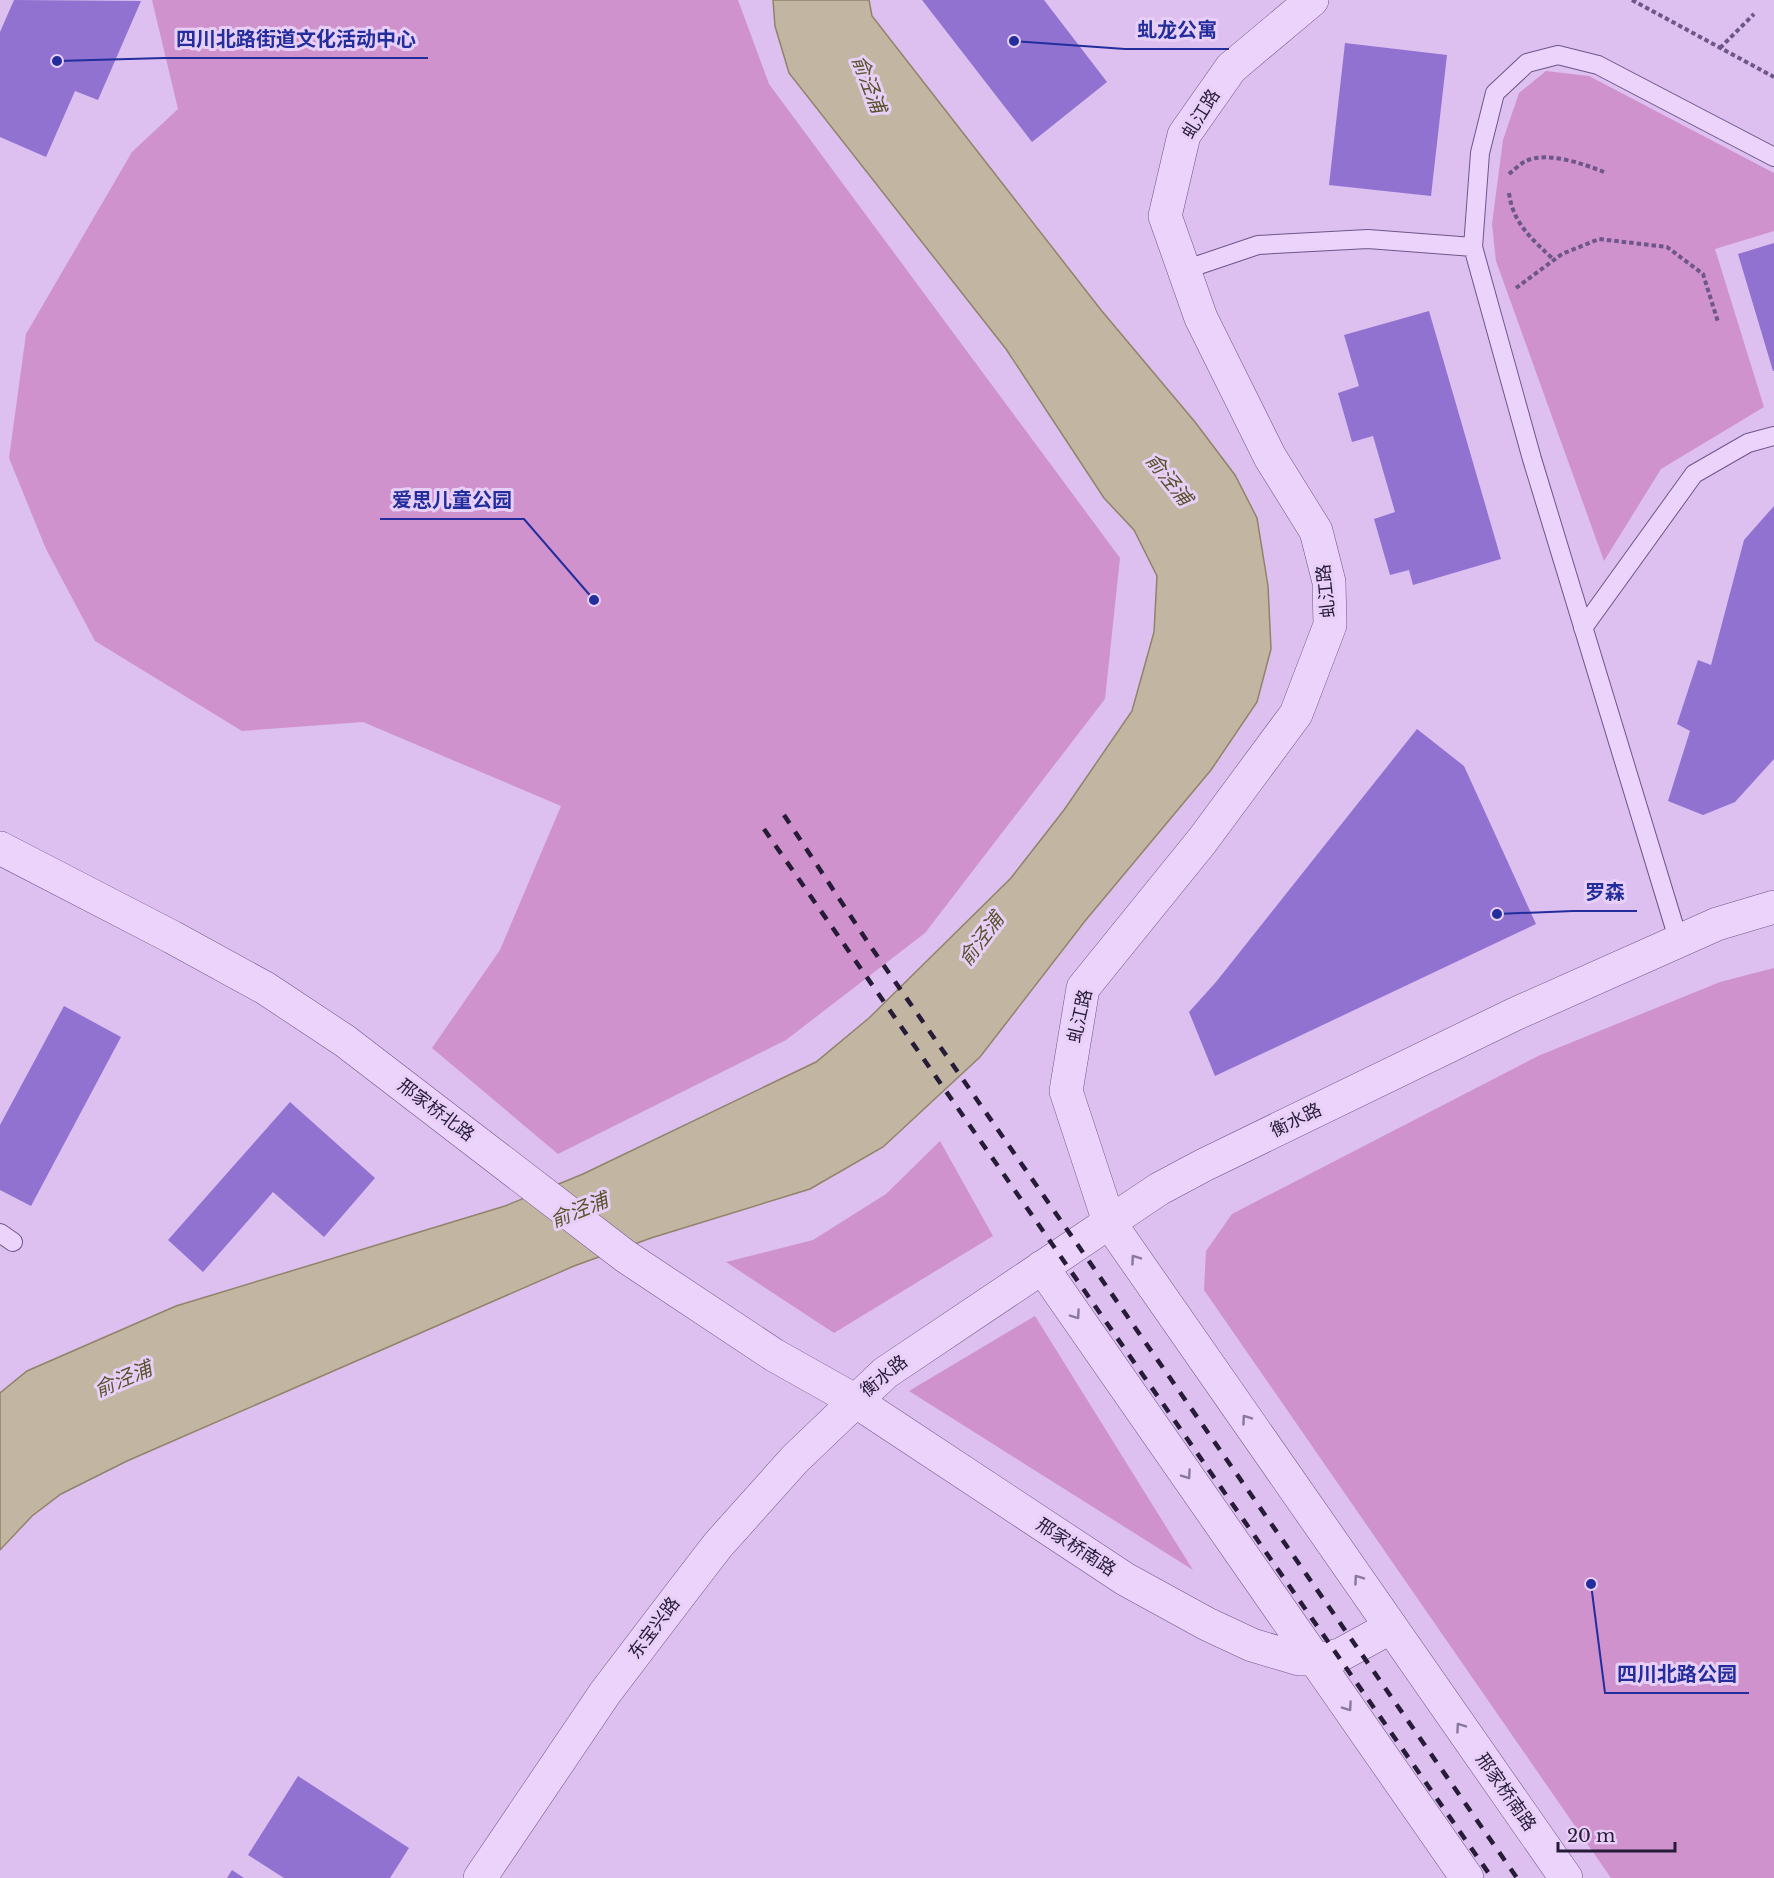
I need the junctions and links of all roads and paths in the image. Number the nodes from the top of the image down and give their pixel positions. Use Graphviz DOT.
graph roads {
  1 [pos="1312,0"];
  2 [pos="1632,0"];
  3 [pos="1754,14"];
  4 [pos="1720,48"];
  5 [pos="1774,77"];
  6 [pos="1774,157"];
  7 [pos="1478,172"];
  8 [pos="1604,172"];
  9 [pos="1506,176"];
  10 [pos="1473,247"];
  11 [pos="1554,260"];
  12 [pos="1184,270"];
  13 [pos="1491,312"];
  14 [pos="1718,322"];
  15 [pos="1774,436"];
  16 [pos="1583,628"];
  17 [pos="0,848"];
  18 [pos="1774,907"];
  19 [pos="1679,942"];
  20 [pos="1109,1222"];
  21 [pos="1042,1267"];
  22 [pos="854,1400"];
  23 [pos="1391,1627"];
  24 [pos="1315,1659"];
  25 [pos="480,1878"];
  26 [pos="1467,1878"];
  27 [pos="1566,1878"];
  1 -- 12 [label="street, 虬江路"];
  2 -- 4 [label="path"];
  3 -- 4 [label="path"];
  4 -- 5 [label="path"];
  6 -- 7 [label="lane"];
  7 -- 9 [label="path"];
  7 -- 10 [label="lane"];
  8 -- 9 [label="path"];
  9 -- 11 [label="path"];
  10 -- 12 [label="lane"];
  10 -- 13 [label="lane"];
  11 -- 13 [label="path"];
  11 -- 14 [label="path"];
  12 -- 20 [label="street, 虬江路"];
  13 -- 16 [label="lane"];
  15 -- 16 [label="lane"];
  16 -- 19 [label="lane"];
  17 -- 22 [label="street, 邢家桥北路"];
  18 -- 19 [label="street, 衡水路"];
  19 -- 20 [label="street, 衡水路"];
  20 -- 21 [label="street, 衡水路"];
  23 -- 20 [label="street, 虬江路, one-way"];
  21 -- 22 [label="street, 衡水路"];
  21 -- 24 [label="street, one-way"];
  22 -- 24 [label="street, 邢家桥南路"];
  22 -- 25 [label="street, 东宝兴路"];
  23 -- 24 [label="street, 邢家桥南路"];
  27 -- 23 [label="street, 邢家桥南路, one-way"];
  24 -- 26 [label="street, one-way"];
}
